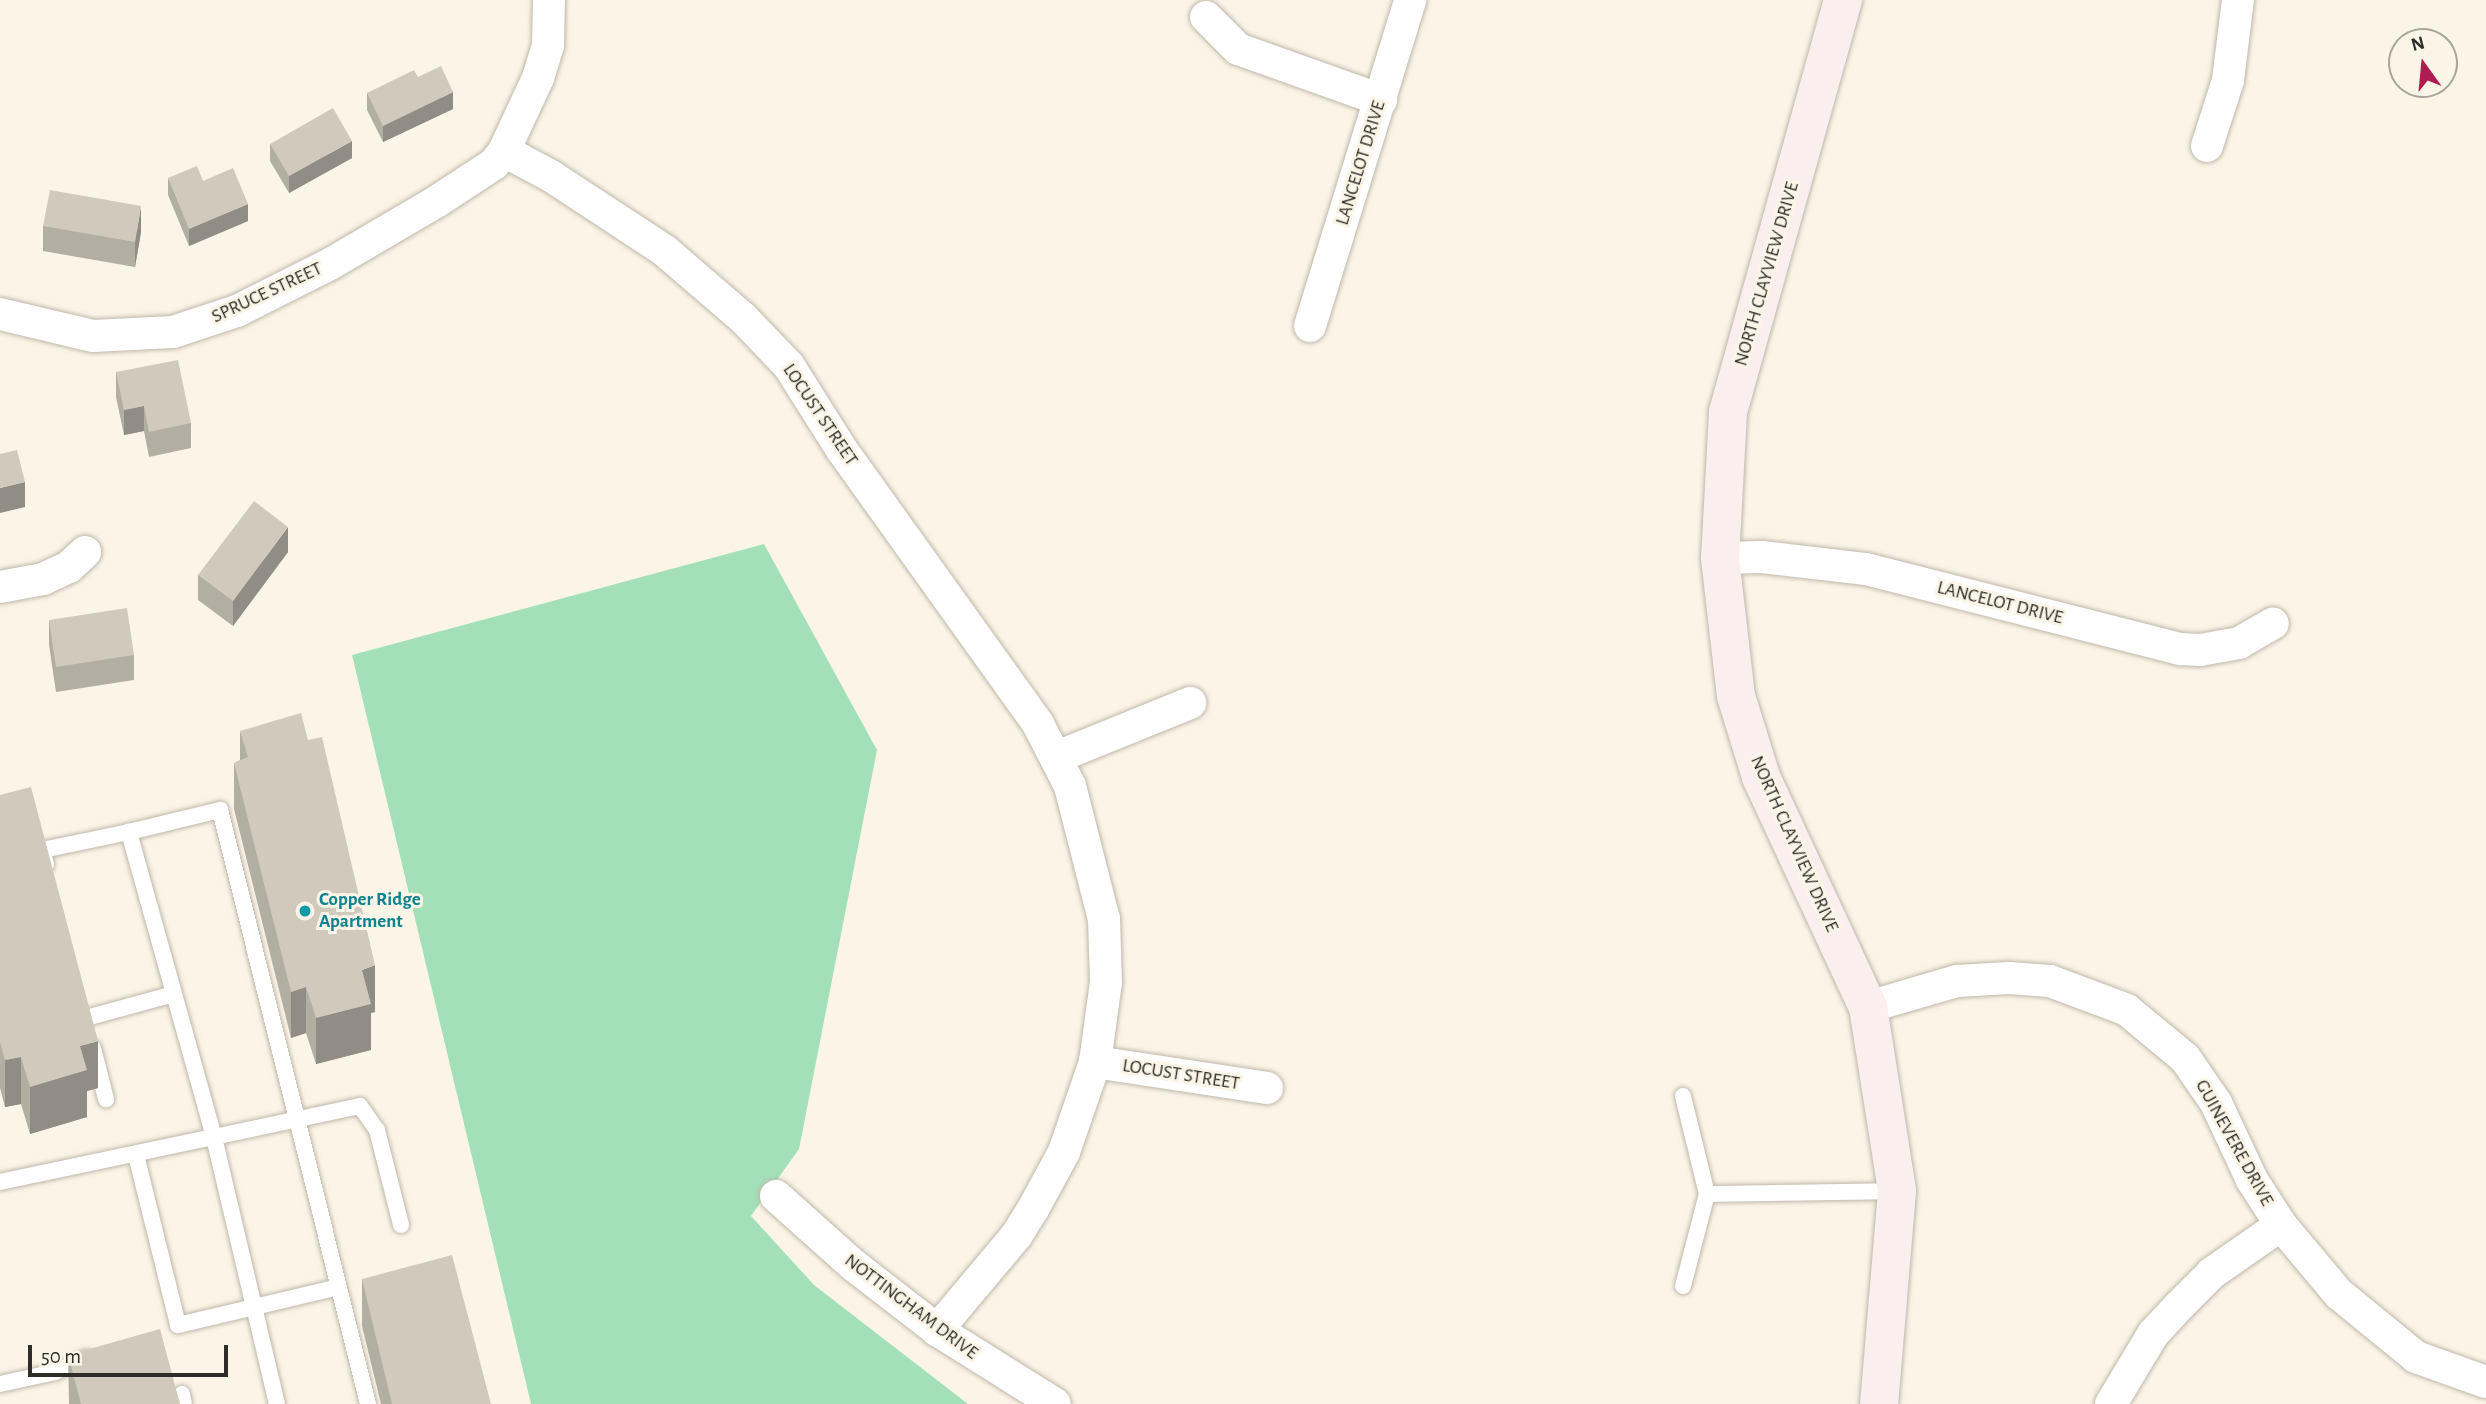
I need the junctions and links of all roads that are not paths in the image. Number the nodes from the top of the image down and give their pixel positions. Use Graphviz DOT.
graph roads {
  1 [pos="549,0"];
  2 [pos="1410,0"];
  3 [pos="1843,0"];
  4 [pos="2238,0"];
  5 [pos="1206,17"];
  6 [pos="1381,100"];
  7 [pos="2207,146"];
  8 [pos="504,151"];
  9 [pos="0,314"];
  10 [pos="1310,326"];
  11 [pos="85,552"];
  12 [pos="1720,558"];
  13 [pos="0,587"];
  14 [pos="2273,622"];
  15 [pos="1190,703"];
  16 [pos="1057,757"];
  17 [pos="129,832"];
  18 [pos="49,876"];
  19 [pos="174,994"];
  20 [pos="1868,1007"];
  21 [pos="1096,1062"];
  22 [pos="1266,1088"];
  23 [pos="1683,1096"];
  24 [pos="106,1099"];
  25 [pos="298,1122"];
  26 [pos="214,1137"];
  27 [pos="135,1155"];
  28 [pos="0,1182"];
  29 [pos="1897,1192"];
  30 [pos="1707,1194"];
  31 [pos="776,1196"];
  32 [pos="401,1225"];
  33 [pos="2281,1225"];
  34 [pos="1683,1286"];
  35 [pos="339,1287"];
  36 [pos="255,1309"];
  37 [pos="937,1330"];
  38 [pos="103,1351"];
  39 [pos="2486,1382"];
  40 [pos="0,1384"];
  41 [pos="277,1404"];
  42 [pos="368,1404"];
  43 [pos="1055,1404"];
  44 [pos="1879,1404"];
  45 [pos="2111,1404"];
  1 -- 8 [label="street"];
  2 -- 6 [label="street, LANCELOT DRIVE"];
  3 -- 12 [label="street, NORTH CLAYVIEW DRIVE"];
  4 -- 7 [label="street"];
  5 -- 6 [label="street"];
  6 -- 10 [label="street, LANCELOT DRIVE"];
  8 -- 9 [label="street, SPRUCE STREET"];
  8 -- 16 [label="street, LOCUST STREET"];
  11 -- 13 [label="street"];
  12 -- 14 [label="street, LANCELOT DRIVE"];
  12 -- 20 [label="street, NORTH CLAYVIEW DRIVE"];
  15 -- 16 [label="street"];
  16 -- 21 [label="street, LOCUST STREET"];
  17 -- 18 [label="lane"];
  17 -- 19 [label="lane"];
  17 -- 25 [label="lane"];
  19 -- 24 [label="lane"];
  19 -- 26 [label="lane"];
  20 -- 29 [label="street, NORTH CLAYVIEW DRIVE"];
  20 -- 33 [label="street, GUINEVERE DRIVE"];
  21 -- 22 [label="street, LOCUST STREET"];
  21 -- 37 [label="street, LOCUST STREET"];
  23 -- 30 [label="lane"];
  25 -- 26 [label="lane"];
  25 -- 32 [label="lane"];
  25 -- 35 [label="lane"];
  26 -- 27 [label="lane"];
  26 -- 36 [label="lane"];
  27 -- 28 [label="lane"];
  27 -- 36 [label="lane"];
  29 -- 30 [label="lane"];
  29 -- 44 [label="street, NORTH CLAYVIEW DRIVE"];
  30 -- 34 [label="lane"];
  31 -- 37 [label="street, NOTTINGHAM DRIVE"];
  33 -- 39 [label="street, GUINEVERE DRIVE"];
  33 -- 45 [label="street"];
  35 -- 36 [label="lane"];
  35 -- 42 [label="lane"];
  36 -- 41 [label="lane"];
  37 -- 43 [label="street, NOTTINGHAM DRIVE"];
  38 -- 40 [label="lane"];
}
